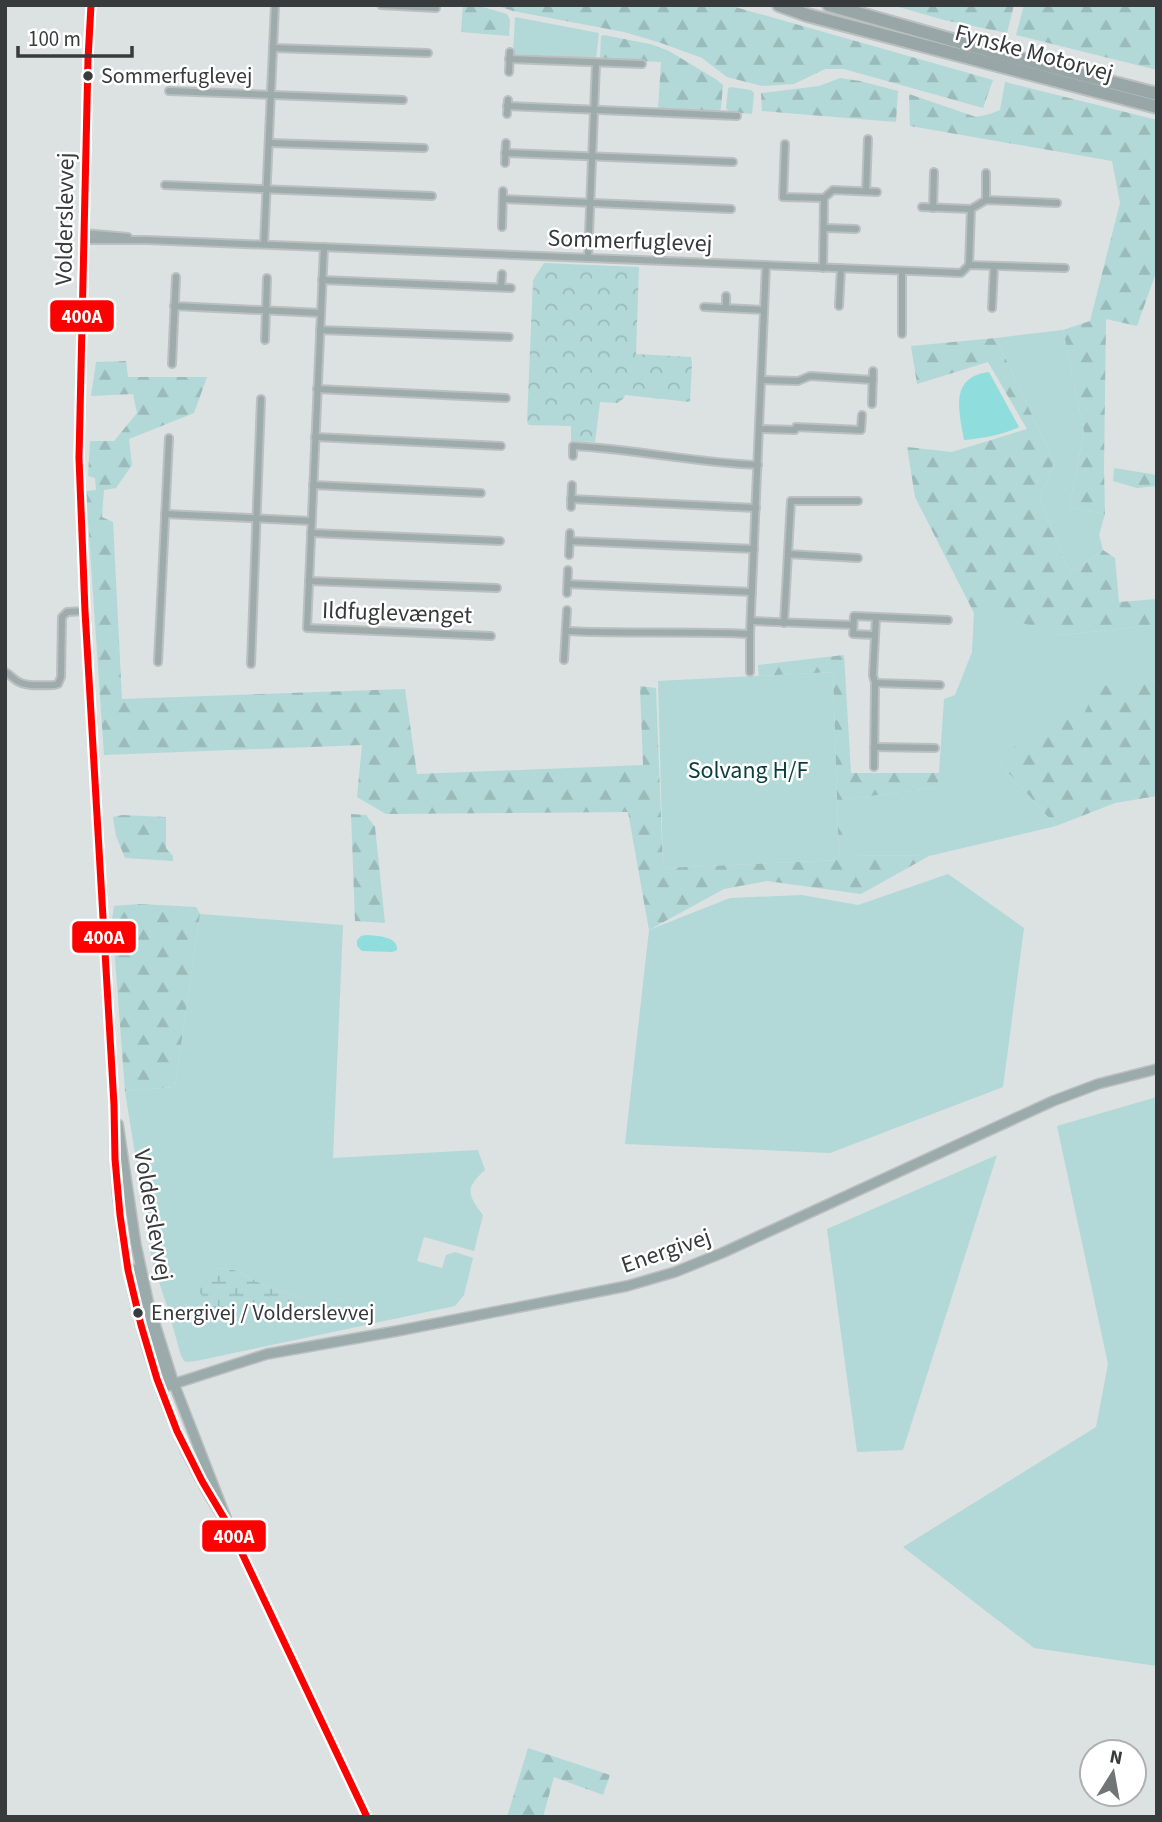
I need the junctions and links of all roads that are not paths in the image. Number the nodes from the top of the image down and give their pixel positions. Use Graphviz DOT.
graph roads {
  1 [pos="91,5"];
  2 [pos="275,5"];
  3 [pos="381,5"];
  4 [pos="767,5"];
  5 [pos="779,5"];
  6 [pos="829,5"];
  7 [pos="436,8"];
  8 [pos="807,15"];
  9 [pos="273,48"];
  10 [pos="428,53"];
  11 [pos="596,63"];
  12 [pos="642,64"];
  13 [pos="509,72"];
  14 [pos="169,91"];
  15 [pos="1157,94"];
  16 [pos="271,95"];
  17 [pos="403,100"];
  18 [pos="507,107"];
  19 [pos="1157,107"];
  20 [pos="594,110"];
  21 [pos="737,116"];
  22 [pos="868,139"];
  23 [pos="269,143"];
  24 [pos="506,143"];
  25 [pos="785,144"];
  26 [pos="424,148"];
  27 [pos="505,153"];
  28 [pos="592,156"];
  29 [pos="733,162"];
  30 [pos="505,163"];
  31 [pos="934,172"];
  32 [pos="986,173"];
  33 [pos="164,185"];
  34 [pos="267,189"];
  35 [pos="503,191"];
  36 [pos="866,191"];
  37 [pos="877,192"];
  38 [pos="432,197"];
  39 [pos="824,198"];
  40 [pos="503,200"];
  41 [pos="986,200"];
  42 [pos="590,203"];
  43 [pos="1057,203"];
  44 [pos="922,208"];
  45 [pos="933,208"];
  46 [pos="731,209"];
  47 [pos="971,209"];
  48 [pos="502,227"];
  49 [pos="824,228"];
  50 [pos="856,229"];
  51 [pos="84,237"];
  52 [pos="264,244"];
  53 [pos="324,247"];
  54 [pos="588,258"];
  55 [pos="766,265"];
  56 [pos="969,265"];
  57 [pos="994,266"];
  58 [pos="823,268"];
  59 [pos="841,268"];
  60 [pos="1065,268"];
  61 [pos="901,271"];
  62 [pos="502,274"];
  63 [pos="176,277"];
  64 [pos="267,278"];
  65 [pos="322,280"];
  66 [pos="501,287"];
  67 [pos="511,288"];
  68 [pos="726,296"];
  69 [pos="174,306"];
  70 [pos="839,306"];
  71 [pos="704,307"];
  72 [pos="726,308"];
  73 [pos="992,308"];
  74 [pos="266,310"];
  75 [pos="764,310"];
  76 [pos="321,313"];
  77 [pos="499,326"];
  78 [pos="320,330"];
  79 [pos="902,334"];
  80 [pos="498,337"];
  81 [pos="509,337"];
  82 [pos="264,340"];
  83 [pos="172,364"];
  84 [pos="873,371"];
  85 [pos="761,380"];
  86 [pos="873,380"];
  87 [pos="317,389"];
  88 [pos="506,398"];
  89 [pos="261,399"];
  90 [pos="872,404"];
  91 [pos="862,415"];
  92 [pos="759,429"];
  93 [pos="169,438"];
  94 [pos="315,438"];
  95 [pos="501,446"];
  96 [pos="573,456"];
  97 [pos="758,466"];
  98 [pos="313,485"];
  99 [pos="572,485"];
  100 [pos="481,492"];
  101 [pos="858,501"];
  102 [pos="756,508"];
  103 [pos="165,514"];
  104 [pos="257,519"];
  105 [pos="312,521"];
  106 [pos="311,533"];
  107 [pos="570,533"];
  108 [pos="500,541"];
  109 [pos="570,541"];
  110 [pos="754,549"];
  111 [pos="788,554"];
  112 [pos="569,555"];
  113 [pos="858,558"];
  114 [pos="568,570"];
  115 [pos="309,580"];
  116 [pos="568,584"];
  117 [pos="497,589"];
  118 [pos="752,592"];
  119 [pos="567,593"];
  120 [pos="567,610"];
  121 [pos="86,611"];
  122 [pos="876,617"];
  123 [pos="948,620"];
  124 [pos="751,621"];
  125 [pos="784,623"];
  126 [pos="853,625"];
  127 [pos="566,631"];
  128 [pos="750,634"];
  129 [pos="875,635"];
  130 [pos="491,636"];
  131 [pos="564,660"];
  132 [pos="158,662"];
  133 [pos="251,664"];
  134 [pos="5,672"];
  135 [pos="750,672"];
  136 [pos="875,683"];
  137 [pos="940,685"];
  138 [pos="874,747"];
  139 [pos="935,748"];
  140 [pos="874,767"];
  141 [pos="1157,1069"];
  142 [pos="114,1105"];
  143 [pos="119,1203"];
  144 [pos="174,1384"];
  145 [pos="161,1388"];
  146 [pos="230,1528"];
  147 [pos="367,1817"];
  1 -- 51 [label="street, Volderslevvej"];
  2 -- 9 [label="street"];
  3 -- 7 [label="street"];
  4 -- 8 [label="highway"];
  5 -- 8 [label="highway, Fynske Motorvej"];
  6 -- 15 [label="highway, Fynske Motorvej"];
  8 -- 19 [label="highway, Fynske Motorvej"];
  9 -- 10 [label="street"];
  9 -- 16 [label="street"];
  11 -- 12 [label="street"];
  11 -- 13 [label="street"];
  11 -- 20 [label="street"];
  14 -- 16 [label="street"];
  16 -- 17 [label="street"];
  16 -- 23 [label="street"];
  18 -- 20 [label="street"];
  20 -- 21 [label="street"];
  20 -- 28 [label="street"];
  22 -- 36 [label="street"];
  23 -- 26 [label="street"];
  23 -- 34 [label="street"];
  24 -- 27 [label="street"];
  25 -- 39 [label="street"];
  27 -- 28 [label="street"];
  27 -- 30 [label="street"];
  28 -- 29 [label="street"];
  28 -- 42 [label="street"];
  31 -- 45 [label="street"];
  32 -- 41 [label="street"];
  33 -- 34 [label="street"];
  34 -- 38 [label="street"];
  34 -- 52 [label="street"];
  35 -- 40 [label="street"];
  36 -- 37 [label="street"];
  36 -- 39 [label="street"];
  39 -- 49 [label="street"];
  40 -- 42 [label="street"];
  40 -- 48 [label="street"];
  41 -- 43 [label="street"];
  41 -- 47 [label="street"];
  42 -- 46 [label="street"];
  42 -- 54 [label="street"];
  44 -- 45 [label="street"];
  45 -- 47 [label="street"];
  47 -- 56 [label="street"];
  49 -- 50 [label="street"];
  49 -- 58 [label="street"];
  51 -- 52 [label="street, Sommerfuglevej"];
  51 -- 121 [label="street, Volderslevvej"];
  52 -- 53 [label="street, Sommerfuglevej"];
  53 -- 54 [label="street, Sommerfuglevej"];
  53 -- 65 [label="street, Ildfuglevænget"];
  54 -- 55 [label="street, Sommerfuglevej"];
  55 -- 58 [label="street, Sommerfuglevej"];
  55 -- 75 [label="street"];
  56 -- 57 [label="street, Sommerfuglevej"];
  56 -- 61 [label="street, Sommerfuglevej"];
  57 -- 60 [label="street, Sommerfuglevej"];
  57 -- 73 [label="street"];
  58 -- 59 [label="street, Sommerfuglevej"];
  59 -- 61 [label="street, Sommerfuglevej"];
  59 -- 70 [label="street"];
  61 -- 79 [label="street"];
  62 -- 66 [label="street"];
  63 -- 69 [label="street"];
  64 -- 74 [label="street"];
  65 -- 66 [label="street"];
  65 -- 76 [label="street, Ildfuglevænget"];
  66 -- 67 [label="street"];
  68 -- 72 [label="street"];
  69 -- 74 [label="street"];
  69 -- 83 [label="street"];
  71 -- 72 [label="street"];
  72 -- 75 [label="street"];
  74 -- 76 [label="street"];
  74 -- 82 [label="street"];
  75 -- 85 [label="street"];
  76 -- 78 [label="street, Ildfuglevænget"];
  77 -- 80 [label="street"];
  78 -- 80 [label="street"];
  78 -- 87 [label="street, Ildfuglevænget"];
  80 -- 81 [label="street"];
  84 -- 86 [label="street"];
  85 -- 86 [label="street"];
  85 -- 92 [label="street"];
  86 -- 90 [label="street"];
  87 -- 88 [label="street"];
  87 -- 94 [label="street, Ildfuglevænget"];
  89 -- 104 [label="street"];
  91 -- 92 [label="street"];
  92 -- 97 [label="street"];
  93 -- 103 [label="street"];
  94 -- 95 [label="street"];
  94 -- 98 [label="street, Ildfuglevænget"];
  96 -- 97 [label="street"];
  97 -- 102 [label="street"];
  98 -- 100 [label="street"];
  98 -- 105 [label="street, Ildfuglevænget"];
  99 -- 102 [label="street"];
  101 -- 111 [label="street"];
  102 -- 110 [label="street"];
  103 -- 104 [label="street"];
  103 -- 132 [label="street"];
  104 -- 105 [label="street"];
  104 -- 133 [label="street"];
  105 -- 106 [label="street, Ildfuglevænget"];
  106 -- 108 [label="street"];
  106 -- 115 [label="street, Ildfuglevænget"];
  107 -- 109 [label="street"];
  109 -- 110 [label="street"];
  109 -- 112 [label="street"];
  110 -- 118 [label="street"];
  111 -- 113 [label="street"];
  111 -- 125 [label="street"];
  114 -- 116 [label="street"];
  115 -- 117 [label="street, Ildfuglevænget"];
  115 -- 130 [label="street, Ildfuglevænget"];
  116 -- 118 [label="street"];
  116 -- 119 [label="street"];
  118 -- 124 [label="street"];
  120 -- 127 [label="street"];
  121 -- 134 [label="street"];
  121 -- 142 [label="street, Volderslevvej"];
  122 -- 123 [label="street"];
  122 -- 126 [label="street"];
  122 -- 129 [label="street"];
  124 -- 125 [label="street"];
  124 -- 128 [label="street"];
  125 -- 126 [label="street"];
  126 -- 129 [label="street"];
  127 -- 128 [label="street"];
  127 -- 131 [label="street"];
  128 -- 135 [label="street"];
  129 -- 136 [label="street"];
  136 -- 137 [label="street"];
  136 -- 138 [label="street"];
  138 -- 139 [label="street"];
  138 -- 140 [label="street"];
  141 -- 144 [label="street, Energivej"];
  142 -- 143 [label="street, Volderslevvej"];
  142 -- 144 [label="street, Volderslevvej"];
  143 -- 144 [label="street"];
  143 -- 145 [label="street, Volderslevvej"];
  144 -- 145 [label="street, Energivej"];
  144 -- 146 [label="street, Volderslevvej"];
  145 -- 146 [label="street, Volderslevvej"];
  146 -- 147 [label="street, Volderslevvej"];
}
